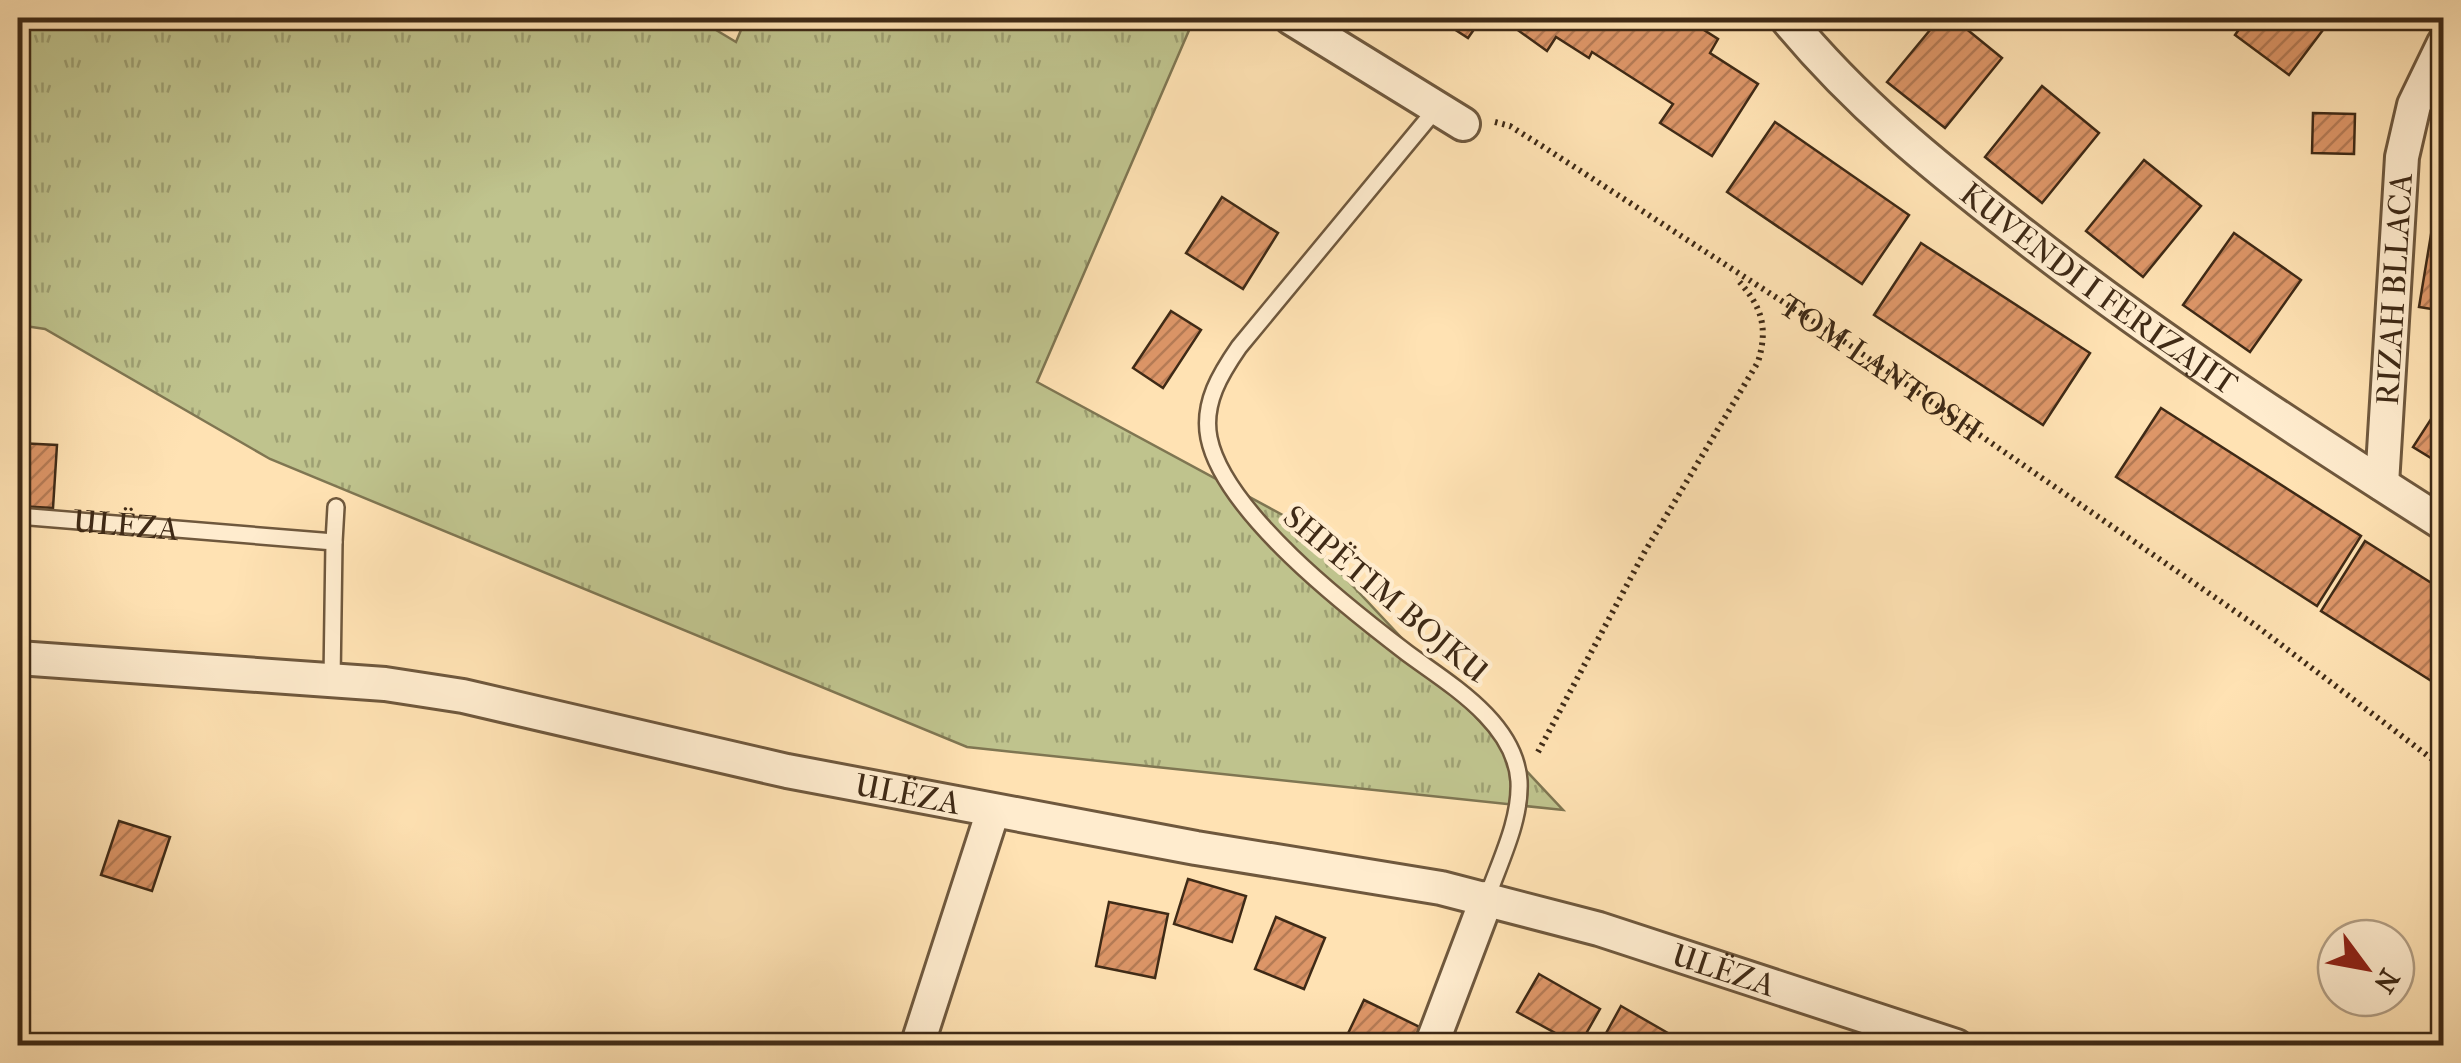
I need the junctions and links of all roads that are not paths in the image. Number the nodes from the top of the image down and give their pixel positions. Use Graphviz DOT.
graph roads {
  1 [pos="1291,18"];
  2 [pos="1786,18"];
  3 [pos="2444,43"];
  4 [pos="1450,116"];
  5 [pos="2382,484"];
  6 [pos="336,507"];
  7 [pos="18,516"];
  8 [pos="2444,524"];
  9 [pos="334,542"];
  10 [pos="18,658"];
  11 [pos="332,680"];
  12 [pos="994,811"];
  13 [pos="1487,898"];
  14 [pos="917,1046"];
  15 [pos="1431,1046"];
  16 [pos="1956,1046"];
  1 -- 4 [label="street"];
  2 -- 5 [label="street, KUVENDI I FERIZAJIT"];
  3 -- 5 [label="street, RIZAH BLLACA"];
  4 -- 13 [label="lane, SHPËTIM BOJKU"];
  5 -- 8 [label="street, KUVENDI I FERIZAJIT"];
  6 -- 9 [label="lane"];
  7 -- 9 [label="lane, ULËZA"];
  9 -- 11 [label="lane"];
  10 -- 11 [label="street, ULËZA"];
  11 -- 12 [label="street, ULËZA"];
  12 -- 13 [label="street, ULËZA"];
  12 -- 14 [label="street"];
  13 -- 15 [label="street"];
  13 -- 16 [label="street, ULËZA"];
}
